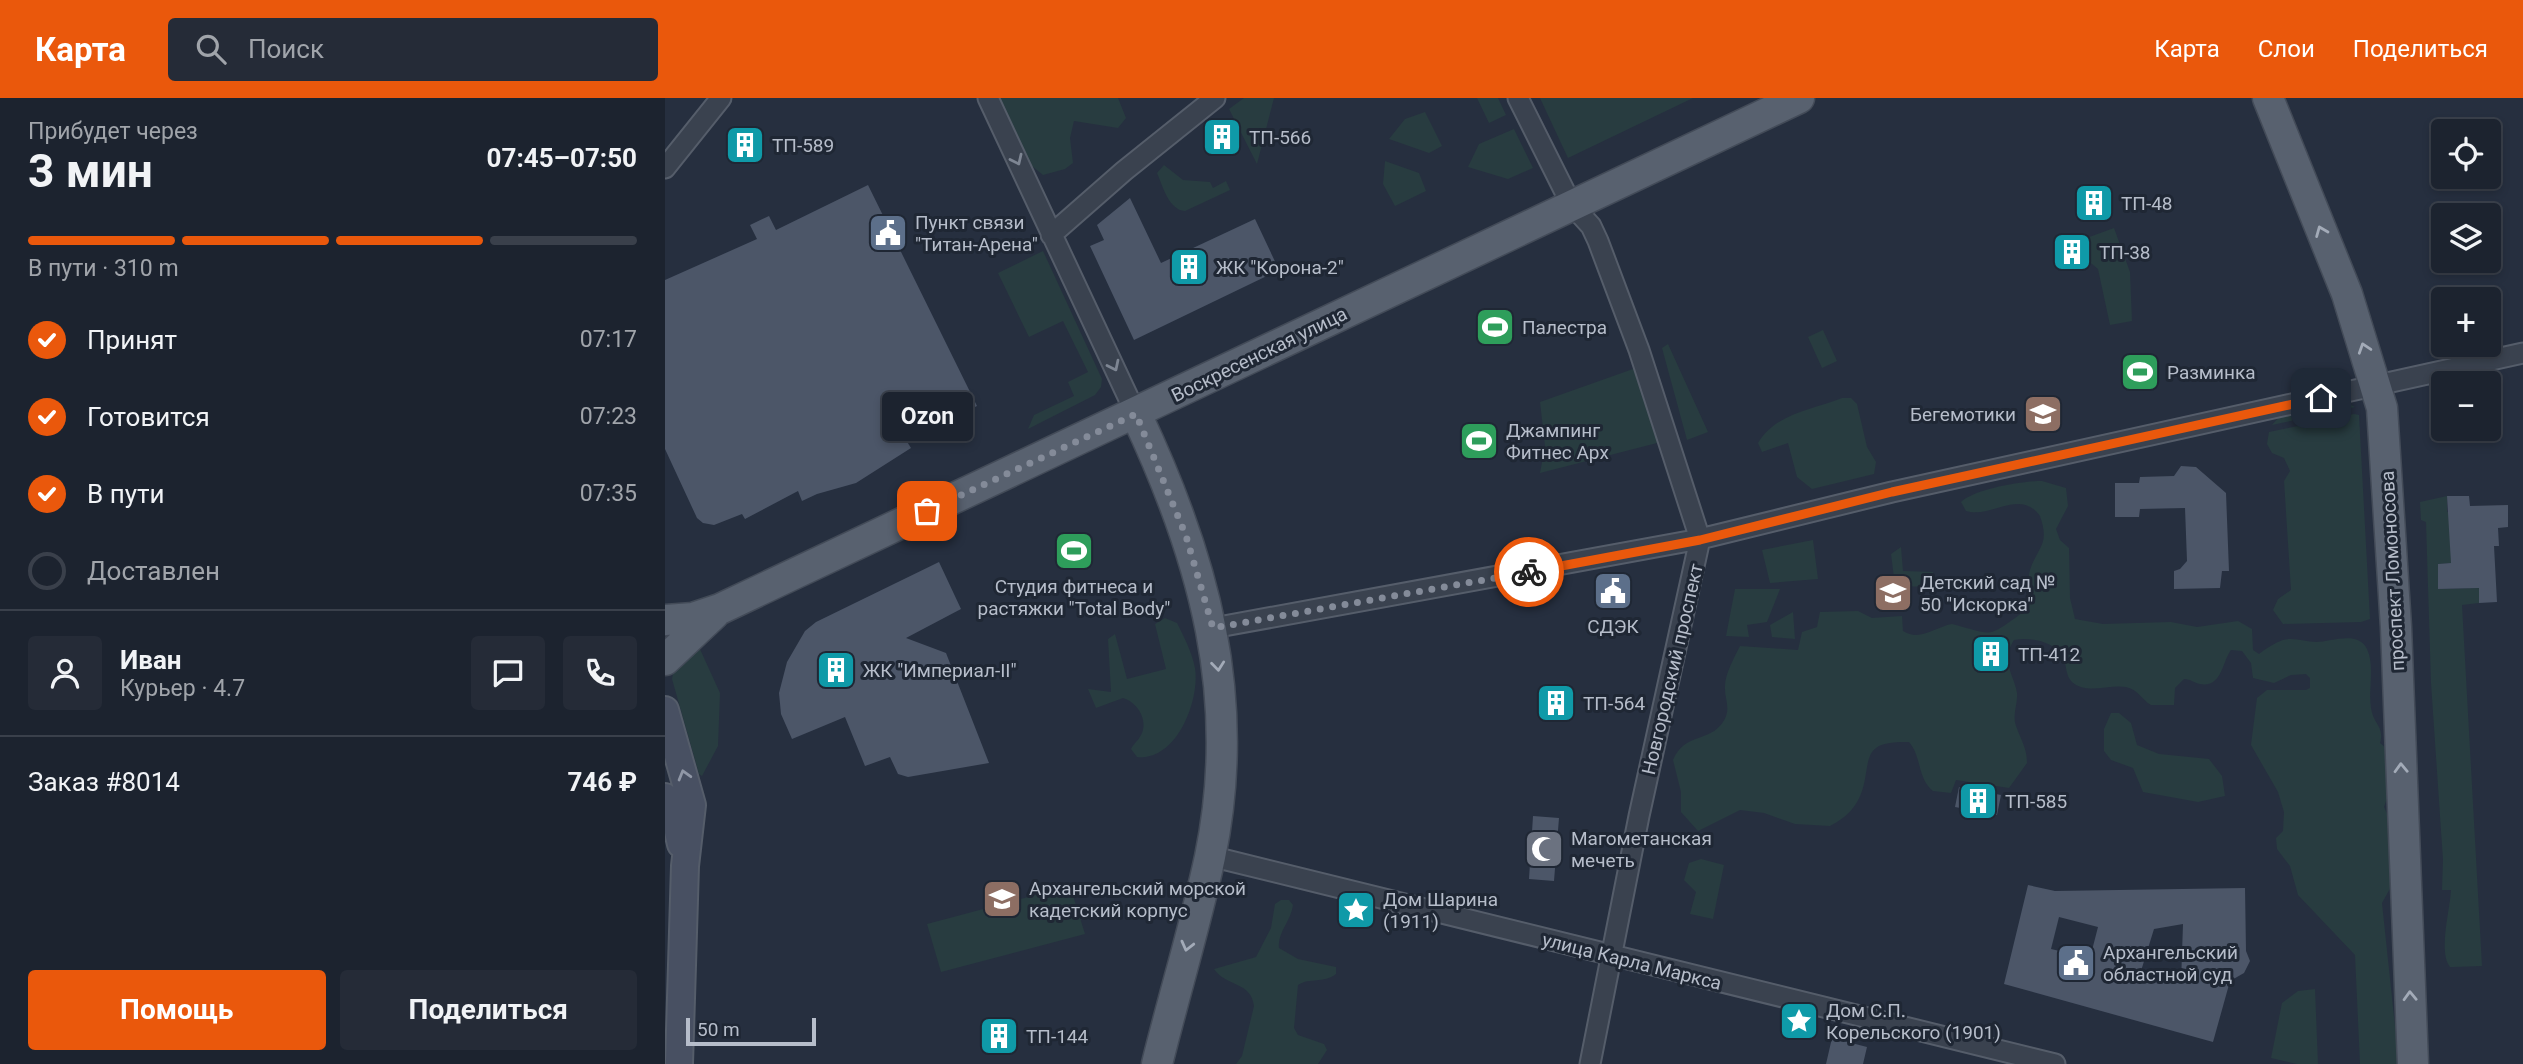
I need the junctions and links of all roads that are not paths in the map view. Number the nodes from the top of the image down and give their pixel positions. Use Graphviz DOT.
graph roads {
  1 [pos="720,98"];
  2 [pos="988,98"];
  3 [pos="1215,98"];
  4 [pos="1518,98"];
  5 [pos="1799,98"];
  6 [pos="2268,98"];
  7 [pos="665,168"];
  8 [pos="1571,204"];
  9 [pos="1051,235"];
  10 [pos="2523,353"];
  11 [pos="2377,387"];
  12 [pos="1136,414"];
  13 [pos="1700,540"];
  14 [pos="720,609"];
  15 [pos="665,620"];
  16 [pos="1213,628"];
  17 [pos="665,660"];
  18 [pos="665,710"];
  19 [pos="665,797"];
  20 [pos="1210,856"];
  21 [pos="685,866"];
  22 [pos="1611,955"];
  23 [pos="679,1064"];
  24 [pos="1157,1064"];
  25 [pos="1590,1064"];
  26 [pos="2055,1064"];
  27 [pos="2413,1064"];
  1 -- 7 [label="street"];
  2 -- 9 [label="street, one-way"];
  3 -- 9 [label="street"];
  4 -- 8 [label="street, Новгородский проспект"];
  5 -- 8 [label="main road, Воскресенская улица"];
  11 -- 6 [label="main road, проспект Ломоносова, one-way"];
  8 -- 12 [label="main road, Воскресенская улица"];
  8 -- 13 [label="street, Новгородский проспект"];
  9 -- 12 [label="street, one-way"];
  10 -- 11 [label="street"];
  11 -- 13 [label="street"];
  27 -- 11 [label="main road, проспект Ломоносова, one-way"];
  12 -- 14 [label="main road, Воскресенская улица"];
  12 -- 16 [label="main road"];
  13 -- 16 [label="street"];
  13 -- 22 [label="street, Новгородский проспект"];
  14 -- 15 [label="main road, Воскресенская улица"];
  14 -- 17 [label="main road, Воскресенская улица"];
  16 -- 20 [label="main road, one-way"];
  21 -- 18 [label="main road, one-way"];
  19 -- 21 [label="main road"];
  20 -- 22 [label="street, улица Карла Маркса"];
  20 -- 24 [label="main road, one-way"];
  21 -- 23 [label="main road"];
  22 -- 25 [label="street, Новгородский проспект"];
  22 -- 26 [label="street, улица Карла Маркса"];
}
